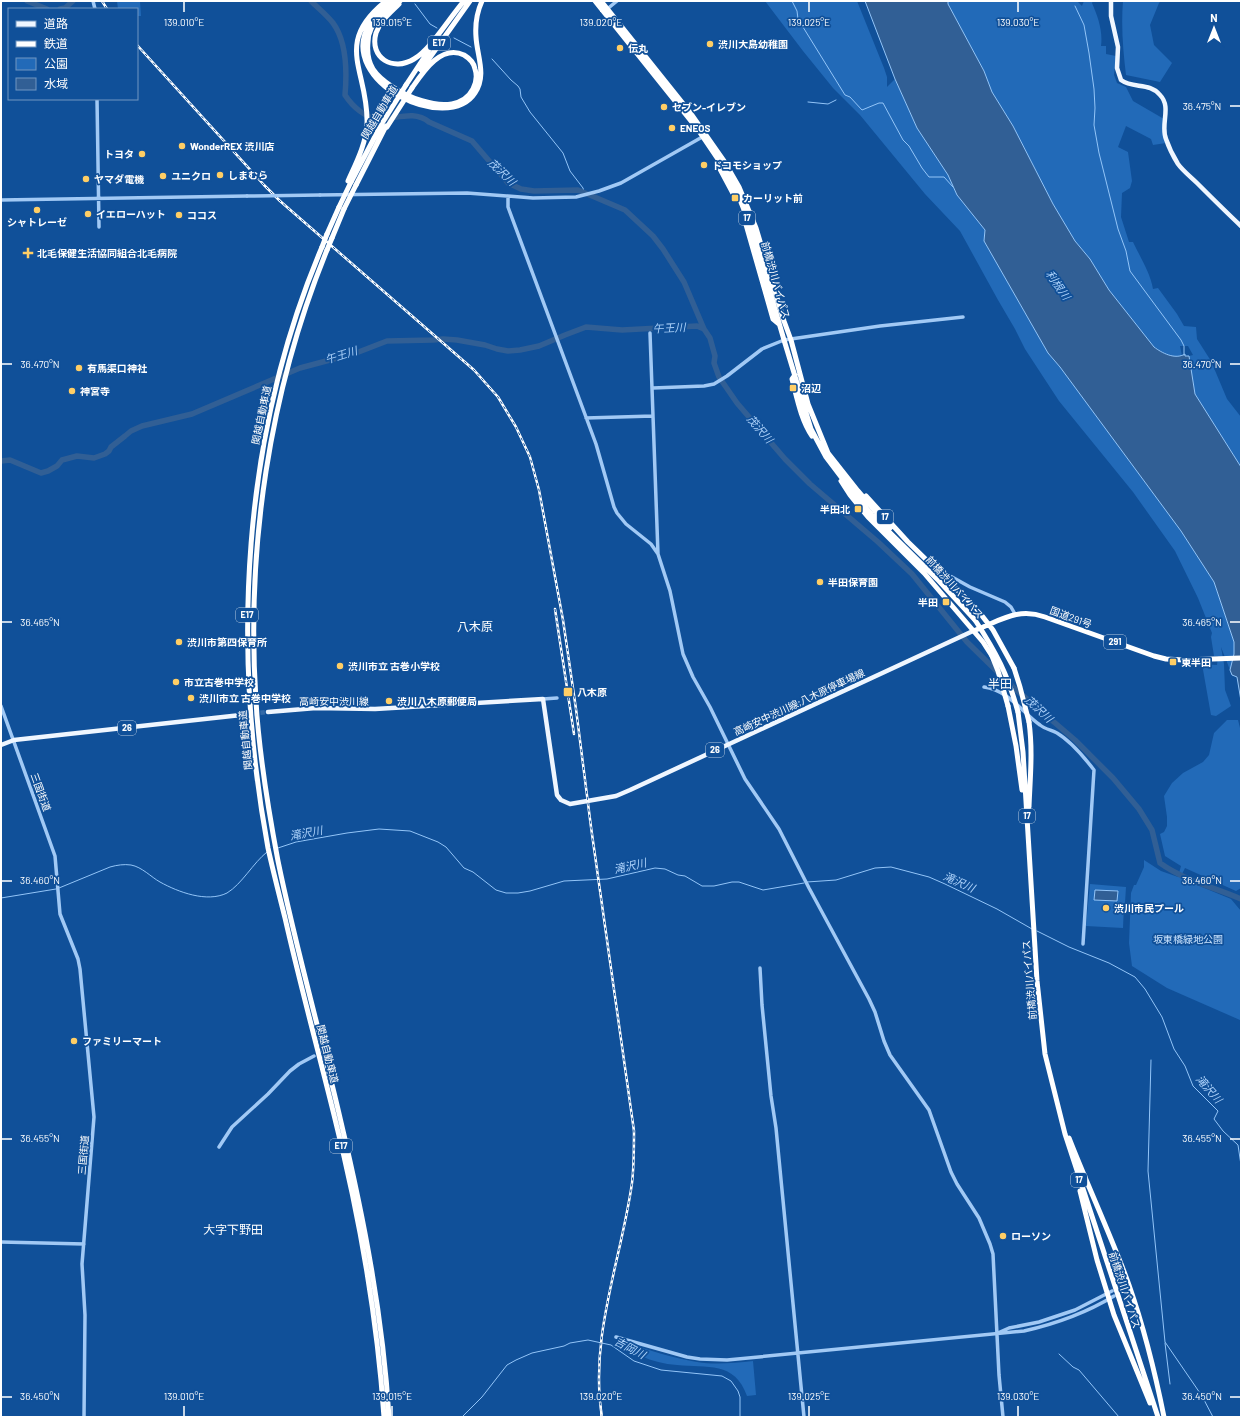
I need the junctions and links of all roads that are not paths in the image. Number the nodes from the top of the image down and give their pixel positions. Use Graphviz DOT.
graph roads {
  1 [pos="386,1"];
  2 [pos="392,1"];
  3 [pos="402,1"];
  4 [pos="464,1"];
  5 [pos="470,1"];
  6 [pos="482,1"];
  7 [pos="595,1"];
  8 [pos="601,1"];
  9 [pos="617,1"];
  10 [pos="1111,1"];
  11 [pos="605,10"];
  12 [pos="410,86"];
  13 [pos="97,100"];
  14 [pos="385,126"];
  15 [pos="705,136"];
  16 [pos="352,183"];
  17 [pos="508,196"];
  18 [pos="98,198"];
  19 [pos="1,200"];
  20 [pos="340,207"];
  21 [pos="1241,226"];
  22 [pos="99,227"];
  23 [pos="963,317"];
  24 [pos="650,333"];
  25 [pos="784,340"];
  26 [pos="791,340"];
  27 [pos="653,388"];
  28 [pos="653,416"];
  29 [pos="586,418"];
  30 [pos="827,455"];
  31 [pos="658,554"];
  32 [pos="946,578"];
  33 [pos="1015,614"];
  34 [pos="990,625"];
  35 [pos="973,631"];
  36 [pos="1241,658"];
  37 [pos="984,687"];
  38 [pos="557,698"];
  39 [pos="544,699"];
  40 [pos="1,706"];
  41 [pos="268,712"];
  42 [pos="241,715"];
  43 [pos="14,740"];
  44 [pos="728,744"];
  45 [pos="1,745"];
  46 [pos="1026,806"];
  47 [pos="1028,831"];
  48 [pos="1084,944"];
  49 [pos="760,968"];
  50 [pos="314,1056"];
  51 [pos="1057,1107"];
  52 [pos="1065,1134"];
  53 [pos="219,1147"];
  54 [pos="1,1242"];
  55 [pos="84,1244"];
  56 [pos="1109,1292"];
  57 [pos="1112,1297"];
  58 [pos="378,1328"];
  59 [pos="998,1333"];
  60 [pos="379,1337"];
  61 [pos="616,1337"];
  62 [pos="798,1354"];
  63 [pos="84,1417"];
  64 [pos="384,1417"];
  65 [pos="389,1417"];
  66 [pos="804,1417"];
  67 [pos="1003,1417"];
  68 [pos="1157,1417"];
  69 [pos="1164,1417"];
  1 -- 16 [label="highway"];
  2 -- 6 [label="highway"];
  3 -- 4 [label="highway"];
  3 -- 12 [label="highway"];
  4 -- 12 [label="highway, 関越自動車道 / E17"];
  5 -- 12 [label="highway, 関越自動車道 / E17"];
  7 -- 11 [label="highway, 17"];
  8 -- 11 [label="highway, 17"];
  9 -- 11 [label="street"];
  10 -- 21 [label="main road"];
  11 -- 15 [label="highway, 前橋渋川バイパス / 17"];
  12 -- 14 [label="highway, 関越自動車道 / E17, bridge"];
  13 -- 18 [label="street"];
  14 -- 16 [label="highway, 関越自動車道 / E17"];
  14 -- 16 [label="highway, 関越自動車道 / E17"];
  15 -- 17 [label="street"];
  15 -- 25 [label="highway, 前橋渋川バイパス / 17"];
  15 -- 26 [label="highway, 前橋渋川バイパス / 17"];
  16 -- 20 [label="highway, 関越自動車道 / E17, bridge"];
  16 -- 20 [label="highway, bridge"];
  17 -- 18 [label="street, bridge"];
  17 -- 29 [label="street"];
  18 -- 19 [label="street"];
  18 -- 22 [label="street"];
  20 -- 58 [label="highway, 関越自動車道 / E17, bridge"];
  20 -- 58 [label="highway, 関越自動車道 / E17, bridge"];
  23 -- 26 [label="street"];
  24 -- 27 [label="street"];
  25 -- 26 [label="street"];
  25 -- 27 [label="street"];
  25 -- 30 [label="highway, 前橋渋川バイパス / 17"];
  26 -- 30 [label="highway, 前橋渋川バイパス / 17"];
  27 -- 28 [label="street"];
  28 -- 29 [label="street"];
  28 -- 31 [label="street"];
  29 -- 31 [label="street"];
  30 -- 32 [label="highway, 17"];
  30 -- 35 [label="highway, 17"];
  30 -- 46 [label="highway, 前橋渋川バイパス / 17, bridge"];
  31 -- 44 [label="street"];
  32 -- 33 [label="street"];
  32 -- 34 [label="highway, 17"];
  33 -- 34 [label="highway, 国道291号 / 291"];
  33 -- 36 [label="highway, 国道291号 / 291"];
  34 -- 35 [label="highway, 国道291号 / 291"];
  34 -- 47 [label="highway, 17, bridge"];
  35 -- 44 [label="main road, 高崎安中渋川線;八木原停車場線 / 26"];
  35 -- 46 [label="highway, 17, bridge"];
  37 -- 48 [label="street"];
  38 -- 39 [label="street"];
  39 -- 41 [label="main road, 高崎安中渋川線"];
  39 -- 44 [label="main road, 高崎安中渋川線;八木原停車場線 / 26"];
  40 -- 43 [label="street, 三国街道"];
  42 -- 43 [label="main road, 26"];
  43 -- 45 [label="main road, 26"];
  43 -- 55 [label="street, 三国街道"];
  44 -- 59 [label="street"];
  46 -- 47 [label="highway, 前橋渋川バイパス / 17"];
  47 -- 51 [label="highway, 前橋渋川バイパス / 17"];
  49 -- 62 [label="street"];
  50 -- 53 [label="street"];
  51 -- 52 [label="highway, 前橋渋川バイパス / 17"];
  51 -- 69 [label="highway"];
  52 -- 56 [label="highway"];
  52 -- 68 [label="highway, 前橋渋川バイパス / 17"];
  54 -- 55 [label="street"];
  55 -- 63 [label="street, 三国街道"];
  56 -- 57 [label="highway"];
  56 -- 59 [label="street"];
  57 -- 59 [label="street"];
  57 -- 68 [label="highway"];
  58 -- 60 [label="highway, 関越自動車道 / E17"];
  59 -- 62 [label="street"];
  59 -- 67 [label="street"];
  60 -- 64 [label="highway, 関越自動車道 / E17"];
  60 -- 65 [label="highway, 関越自動車道 / E17"];
  61 -- 62 [label="street"];
  62 -- 66 [label="street"];
}
